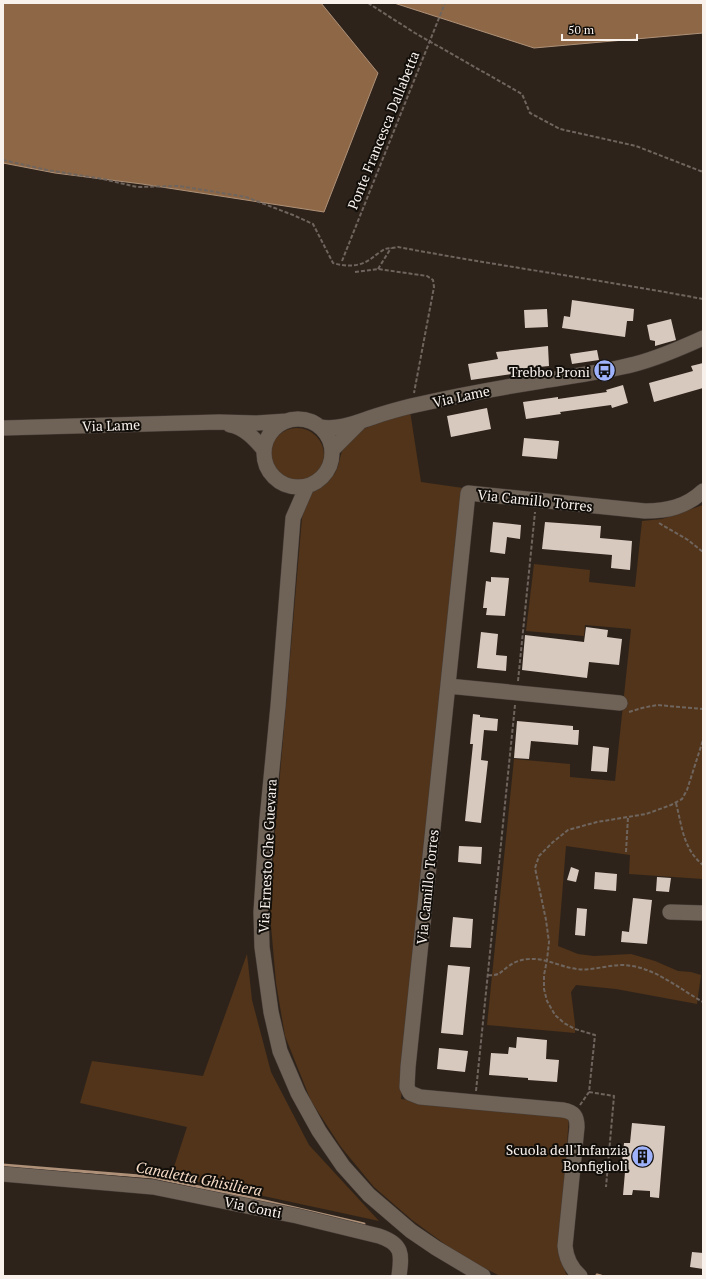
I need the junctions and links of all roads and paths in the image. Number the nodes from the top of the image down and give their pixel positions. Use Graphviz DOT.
graph roads {
  1 [pos="368,3"];
  2 [pos="445,3"];
  3 [pos="3,160"];
  4 [pos="703,172"];
  5 [pos="390,248"];
  6 [pos="340,265"];
  7 [pos="378,269"];
  8 [pos="355,272"];
  9 [pos="703,299"];
  10 [pos="703,338"];
  11 [pos="411,406"];
  12 [pos="287,421"];
  13 [pos="219,422"];
  14 [pos="359,423"];
  15 [pos="320,427"];
  16 [pos="3,428"];
  17 [pos="264,450"];
  18 [pos="332,450"];
  19 [pos="282,483"];
  20 [pos="307,486"];
  21 [pos="701,495"];
  22 [pos="536,500"];
  23 [pos="645,511"];
  24 [pos="293,518"];
  25 [pos="703,552"];
  26 [pos="448,686"];
  27 [pos="516,693"];
  28 [pos="624,707"];
  29 [pos="703,710"];
  30 [pos="703,740"];
  31 [pos="676,803"];
  32 [pos="628,817"];
  33 [pos="626,852"];
  34 [pos="703,865"];
  35 [pos="670,912"];
  36 [pos="703,913"];
  37 [pos="547,960"];
  38 [pos="488,975"];
  39 [pos="703,1002"];
  40 [pos="589,1092"];
  41 [pos="475,1102"];
  42 [pos="574,1114"];
  43 [pos="3,1174"];
  44 [pos="606,1187"];
  45 [pos="399,1276"];
  46 [pos="483,1276"];
  47 [pos="580,1276"];
  1 -- 4 [label="path"];
  2 -- 6 [label="path, Ponte Francesca Dallabetta, bridge"];
  3 -- 6 [label="path"];
  5 -- 6 [label="path"];
  5 -- 7 [label="path"];
  5 -- 9 [label="path"];
  7 -- 8 [label="path"];
  7 -- 11 [label="path"];
  10 -- 11 [label="street, Via Lame"];
  11 -- 14 [label="street, Via Lame"];
  12 -- 13 [label="street, Via Lame"];
  12 -- 15 [label="street"];
  12 -- 17 [label="street"];
  13 -- 16 [label="street, Via Lame"];
  13 -- 17 [label="street, Via Lame"];
  14 -- 15 [label="street, Via Lame"];
  14 -- 18 [label="street, Via Lame"];
  15 -- 18 [label="street"];
  17 -- 19 [label="street"];
  18 -- 20 [label="street"];
  19 -- 20 [label="street"];
  19 -- 24 [label="street, Via Ernesto Che Guevara"];
  20 -- 24 [label="street, Via Ernesto Che Guevara"];
  21 -- 23 [label="street, Via Camillo Torres"];
  22 -- 23 [label="street, Via Camillo Torres"];
  22 -- 26 [label="street, Via Camillo Torres"];
  22 -- 27 [label="path"];
  23 -- 25 [label="path"];
  24 -- 46 [label="street, Via Ernesto Che Guevara"];
  26 -- 27 [label="street"];
  26 -- 41 [label="street, Via Camillo Torres"];
  27 -- 28 [label="street"];
  27 -- 38 [label="path"];
  28 -- 29 [label="path"];
  30 -- 31 [label="path"];
  31 -- 32 [label="path"];
  31 -- 34 [label="path"];
  32 -- 33 [label="path"];
  32 -- 37 [label="path"];
  35 -- 36 [label="street"];
  37 -- 38 [label="path"];
  37 -- 39 [label="path"];
  37 -- 40 [label="path"];
  38 -- 41 [label="path"];
  40 -- 42 [label="path"];
  40 -- 44 [label="path"];
  41 -- 42 [label="street"];
  42 -- 47 [label="street"];
  43 -- 45 [label="street, Via Conti"];
}
